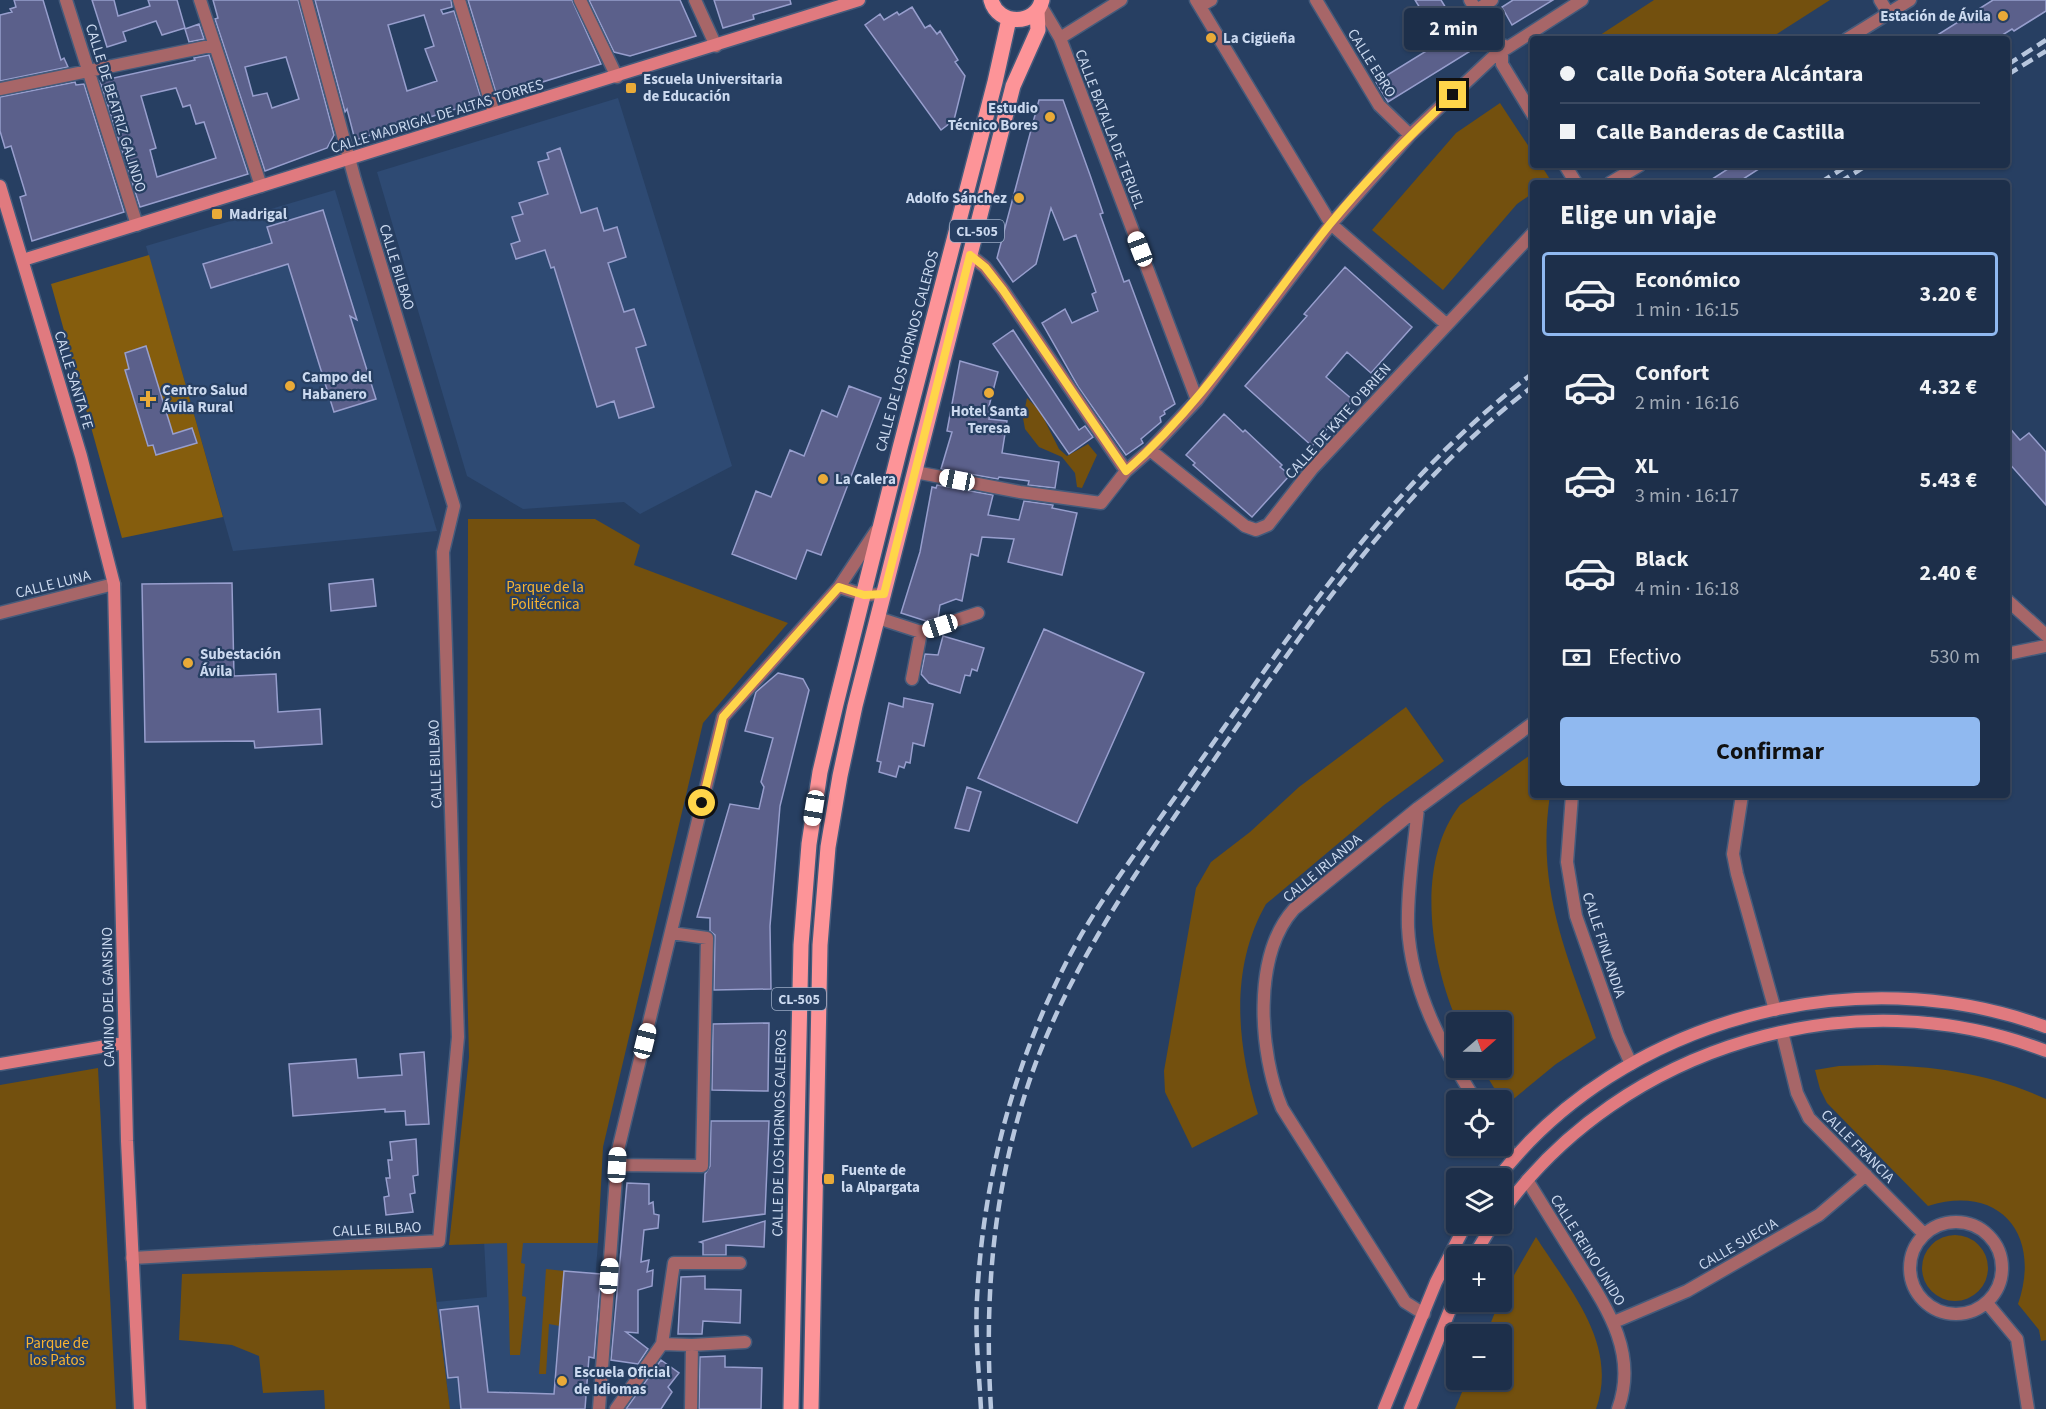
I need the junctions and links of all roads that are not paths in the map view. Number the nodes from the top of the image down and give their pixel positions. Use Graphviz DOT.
graph roads {
  1 [pos="66,0"];
  2 [pos="200,0"];
  3 [pos="306,0"];
  4 [pos="459,0"];
  5 [pos="580,0"];
  6 [pos="695,0"];
  7 [pos="859,0"];
  8 [pos="991,0"];
  9 [pos="1121,0"];
  10 [pos="1316,0"];
  11 [pos="1492,0"];
  12 [pos="1582,0"];
  13 [pos="1880,0"];
  14 [pos="1910,0"];
  15 [pos="1202,2"];
  16 [pos="1040,5"];
  17 [pos="1473,5"];
  18 [pos="1888,14"];
  19 [pos="1009,19"];
  20 [pos="1852,36"];
  21 [pos="1060,38"];
  22 [pos="215,45"];
  23 [pos="716,46"];
  24 [pos="1505,49"];
  25 [pos="88,71"];
  26 [pos="617,77"];
  27 [pos="0,88"];
  28 [pos="1530,110"];
  29 [pos="494,113"];
  30 [pos="1410,135"];
  31 [pos="349,159"];
  32 [pos="1635,168"];
  33 [pos="1615,180"];
  34 [pos="0,186"];
  35 [pos="261,186"];
  36 [pos="1331,224"];
  37 [pos="136,225"];
  38 [pos="1530,235"];
  39 [pos="970,255"];
  40 [pos="22,260"];
  41 [pos="1446,324"];
  42 [pos="1197,400"];
  43 [pos="1150,450"];
  44 [pos="1126,471"];
  45 [pos="915,472"];
  46 [pos="882,522"];
  47 [pos="114,584"];
  48 [pos="839,587"];
  49 [pos="884,594"];
  50 [pos="864,595"];
  51 [pos="2010,603"];
  52 [pos="0,613"];
  53 [pos="978,613"];
  54 [pos="878,618"];
  55 [pos="921,632"];
  56 [pos="2046,635"];
  57 [pos="2046,646"];
  58 [pos="2010,653"];
  59 [pos="912,679"];
  60 [pos="1530,725"];
  61 [pos="1572,798"];
  62 [pos="1742,798"];
  63 [pos="1418,808"];
  64 [pos="671,933"];
  65 [pos="1775,1010"];
  66 [pos="2046,1027"];
  67 [pos="1782,1032"];
  68 [pos="124,1043"];
  69 [pos="2046,1051"];
  70 [pos="0,1064"];
  71 [pos="1631,1064"];
  72 [pos="1469,1090"];
  73 [pos="1512,1155"];
  74 [pos="1514,1158"];
  75 [pos="617,1165"];
  76 [pos="1506,1168"];
  77 [pos="1866,1175"];
  78 [pos="1527,1180"];
  79 [pos="1512,1199"];
  80 [pos="1460,1234"];
  81 [pos="1924,1234"];
  82 [pos="132,1258"];
  83 [pos="741,1263"];
  84 [pos="1987,1303"];
  85 [pos="1449,1312"];
  86 [pos="1424,1314"];
  87 [pos="1614,1322"];
  88 [pos="745,1342"];
  89 [pos="662,1344"];
  90 [pos="692,1345"];
  91 [pos="140,1409"];
  92 [pos="599,1409"];
  93 [pos="616,1409"];
  94 [pos="691,1409"];
  95 [pos="791,1409"];
  96 [pos="811,1409"];
  97 [pos="1384,1409"];
  98 [pos="1410,1409"];
  99 [pos="1618,1409"];
  100 [pos="2028,1409"];
  1 -- 25 [label="street, CALLE DE BEATRIZ GALINDO"];
  2 -- 22 [label="street"];
  3 -- 31 [label="street, CALLE BILBAO"];
  4 -- 29 [label="street"];
  5 -- 26 [label="street"];
  6 -- 23 [label="street"];
  7 -- 23 [label="street, CALLE MADRIGAL DE ALTAS TORRES"];
  8 -- 19 [label="main road"];
  9 -- 21 [label="street"];
  10 -- 30 [label="street, CALLE EBRO"];
  11 -- 17 [label="street"];
  12 -- 24 [label="street"];
  13 -- 18 [label="street"];
  14 -- 18 [label="street"];
  15 -- 36 [label="street"];
  16 -- 19 [label="main road"];
  16 -- 21 [label="street, CALLE BATALLA DE TERUEL"];
  16 -- 39 [label="main road, CL-505"];
  17 -- 24 [label="street"];
  18 -- 20 [label="street"];
  19 -- 46 [label="main road, CALLE DE LOS HORNOS CALEROS / CL-505"];
  21 -- 42 [label="street, CALLE BATALLA DE TERUEL"];
  22 -- 25 [label="street"];
  22 -- 35 [label="street"];
  23 -- 26 [label="street, CALLE MADRIGAL DE ALTAS TORRES"];
  24 -- 28 [label="street"];
  24 -- 30 [label="street"];
  25 -- 27 [label="street"];
  25 -- 37 [label="street, CALLE DE BEATRIZ GALINDO"];
  26 -- 29 [label="street, CALLE MADRIGAL DE ALTAS TORRES"];
  29 -- 31 [label="street, CALLE MADRIGAL DE ALTAS TORRES"];
  30 -- 36 [label="street"];
  31 -- 35 [label="street, CALLE MADRIGAL DE ALTAS TORRES"];
  31 -- 82 [label="street, CALLE BILBAO"];
  32 -- 33 [label="street"];
  34 -- 40 [label="street, CALLE SANTA FE"];
  35 -- 37 [label="street, CALLE MADRIGAL DE ALTAS TORRES"];
  36 -- 41 [label="street"];
  36 -- 42 [label="street"];
  37 -- 40 [label="street, CALLE MADRIGAL DE ALTAS TORRES"];
  38 -- 41 [label="street, CALLE DE KATE O'BRIEN"];
  39 -- 44 [label="street"];
  39 -- 45 [label="main road, CL-505"];
  40 -- 47 [label="street, CALLE SANTA FE"];
  41 -- 43 [label="street, CALLE DE KATE O'BRIEN"];
  42 -- 43 [label="street"];
  43 -- 44 [label="street"];
  44 -- 45 [label="street"];
  45 -- 49 [label="main road, CL-505"];
  46 -- 48 [label="street"];
  46 -- 50 [label="main road, CALLE DE LOS HORNOS CALEROS / CL-505"];
  47 -- 52 [label="street, CALLE LUNA"];
  47 -- 68 [label="street, CAMINO DEL GANSINO"];
  48 -- 50 [label="street"];
  48 -- 64 [label="street"];
  49 -- 50 [label="street"];
  49 -- 54 [label="main road, CL-505"];
  50 -- 95 [label="main road, CALLE DE LOS HORNOS CALEROS / CL-505"];
  51 -- 56 [label="street"];
  53 -- 55 [label="street"];
  54 -- 55 [label="street"];
  54 -- 96 [label="main road, CL-505"];
  55 -- 59 [label="street"];
  57 -- 58 [label="street"];
  60 -- 63 [label="street, CALLE IRLANDA"];
  61 -- 71 [label="street, CALLE FINLANDIA"];
  62 -- 65 [label="street"];
  63 -- 72 [label="street"];
  63 -- 86 [label="street, CALLE IRLANDA"];
  64 -- 75 [label="street"];
  64 -- 75 [label="street"];
  65 -- 66 [label="street"];
  65 -- 71 [label="street"];
  67 -- 69 [label="street"];
  67 -- 77 [label="street, CALLE FRANCIA"];
  67 -- 78 [label="street"];
  68 -- 70 [label="street"];
  68 -- 82 [label="street, CAMINO DEL GANSINO"];
  71 -- 74 [label="street"];
  73 -- 74 [label="street"];
  74 -- 76 [label="street"];
  75 -- 92 [label="street"];
  77 -- 81 [label="street, CALLE FRANCIA"];
  77 -- 87 [label="street, CALLE SUECIA"];
  78 -- 79 [label="street"];
  78 -- 87 [label="street, CALLE REINO UNIDO"];
  80 -- 86 [label="street"];
  81 -- 84 [label="street"];
  81 -- 84 [label="street"];
  82 -- 91 [label="street, CAMINO DEL GANSINO"];
  83 -- 89 [label="street"];
  84 -- 100 [label="street"];
  85 -- 98 [label="street"];
  86 -- 97 [label="street"];
  87 -- 99 [label="street, CALLE REINO UNIDO"];
  88 -- 90 [label="street"];
  89 -- 90 [label="street"];
  89 -- 93 [label="street"];
  90 -- 94 [label="street"];
}
